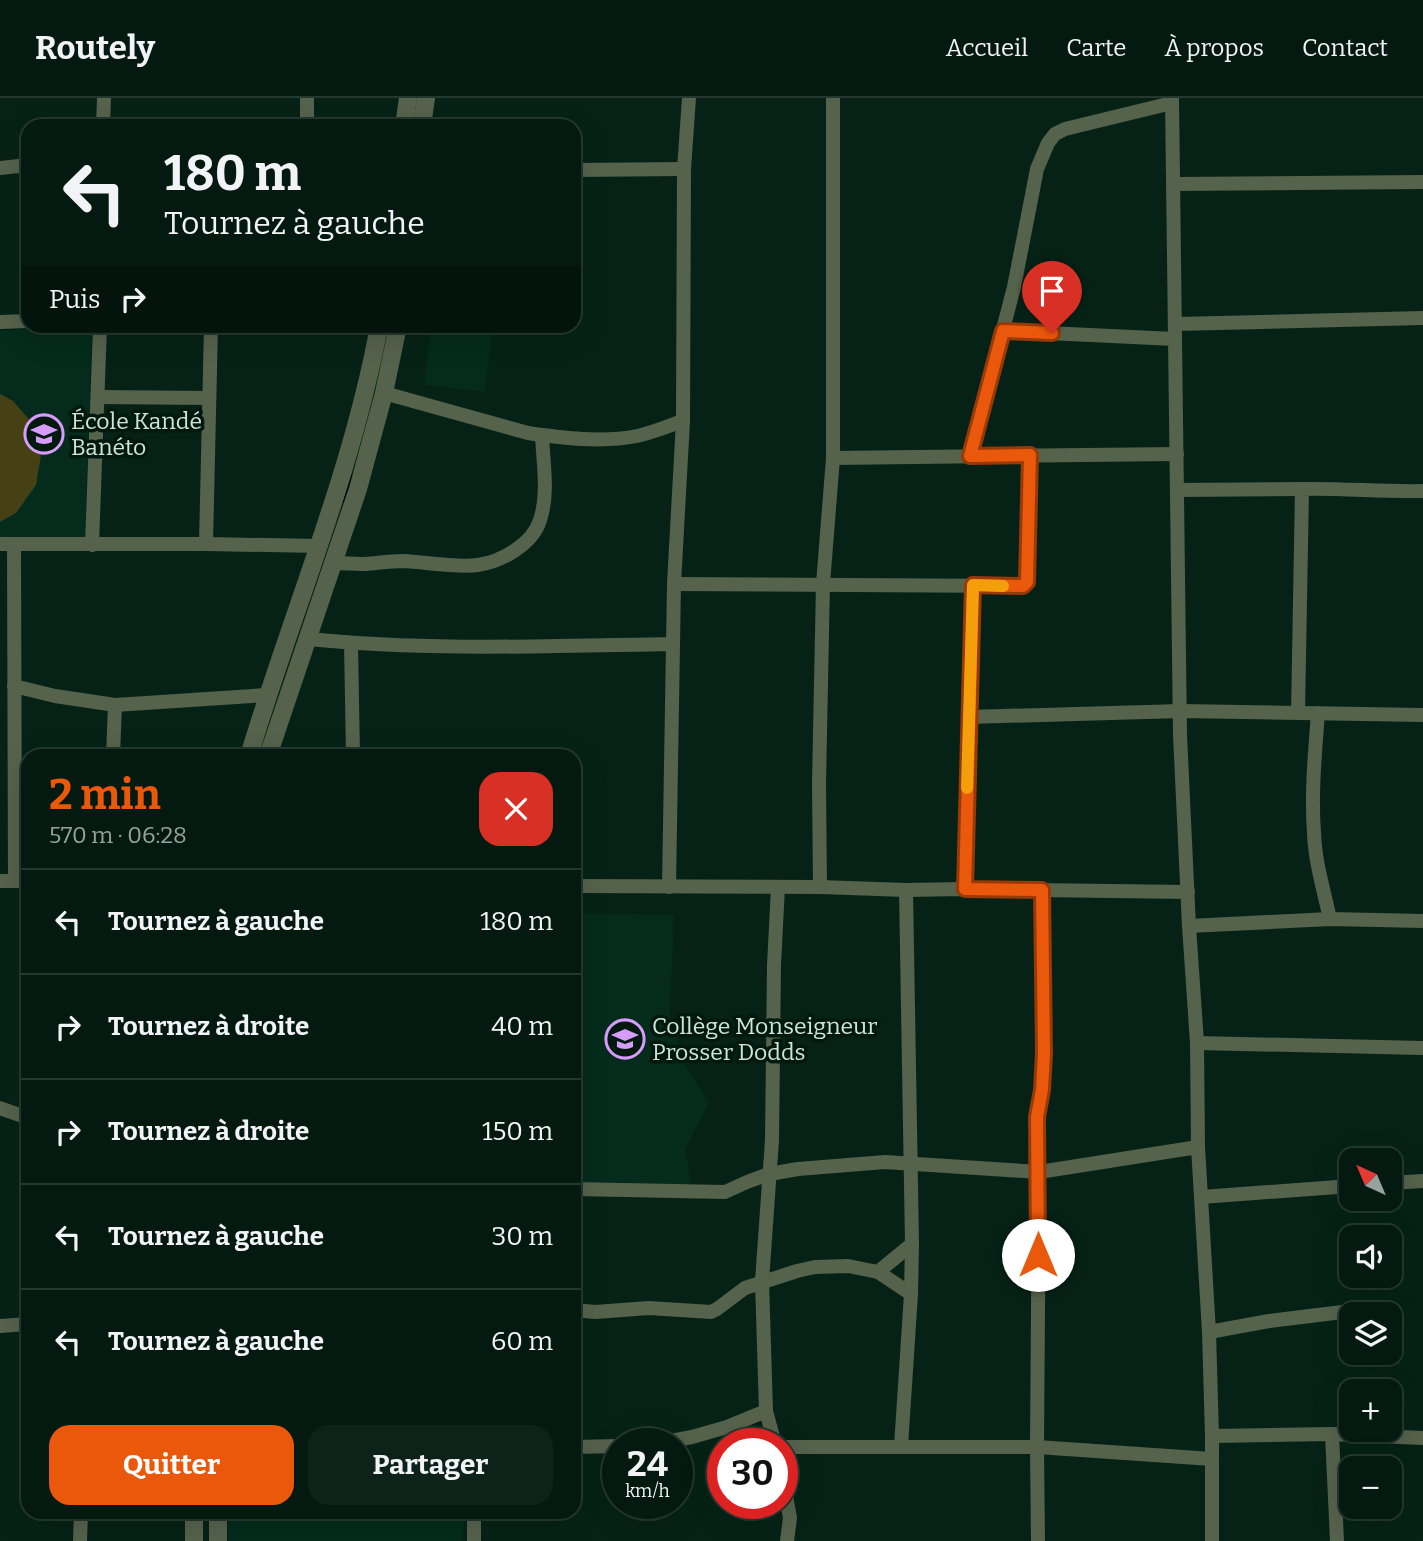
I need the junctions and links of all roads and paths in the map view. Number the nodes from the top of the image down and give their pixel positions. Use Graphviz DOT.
graph roads {
  1 [pos="104,98"];
  2 [pos="307,98"];
  3 [pos="408,98"];
  4 [pos="426,98"];
  5 [pos="689,98"];
  6 [pos="833,98"];
  7 [pos="1172,100"];
  8 [pos="103,119"];
  9 [pos="307,119"];
  10 [pos="405,119"];
  11 [pos="423,119"];
  12 [pos="21,166"];
  13 [pos="0,168"];
  14 [pos="684,169"];
  15 [pos="581,170"];
  16 [pos="1423,182"];
  17 [pos="1173,184"];
  18 [pos="1423,318"];
  19 [pos="21,321"];
  20 [pos="0,322"];
  21 [pos="1003,331"];
  22 [pos="1175,331"];
  23 [pos="100,333"];
  24 [pos="211,333"];
  25 [pos="378,333"];
  26 [pos="397,333"];
  27 [pos="384,393"];
  28 [pos="98,397"];
  29 [pos="209,398"];
  30 [pos="683,421"];
  31 [pos="542,435"];
  32 [pos="1177,454"];
  33 [pos="1030,455"];
  34 [pos="970,456"];
  35 [pos="833,458"];
  36 [pos="1302,489"];
  37 [pos="1177,490"];
  38 [pos="1423,491"];
  39 [pos="7,544"];
  40 [pos="206,544"];
  41 [pos="92,545"];
  42 [pos="320,546"];
  43 [pos="333,563"];
  44 [pos="674,584"];
  45 [pos="823,584"];
  46 [pos="973,585"];
  47 [pos="308,639"];
  48 [pos="351,643"];
  49 [pos="672,644"];
  50 [pos="7,649"];
  51 [pos="15,686"];
  52 [pos="267,695"];
  53 [pos="115,705"];
  54 [pos="1181,711"];
  55 [pos="1298,713"];
  56 [pos="1318,713"];
  57 [pos="1423,715"];
  58 [pos="968,717"];
  59 [pos="113,749"];
  60 [pos="251,749"];
  61 [pos="270,749"];
  62 [pos="353,749"];
  63 [pos="21,772"];
  64 [pos="21,798"];
  65 [pos="14,881"];
  66 [pos="581,886"];
  67 [pos="669,887"];
  68 [pos="778,887"];
  69 [pos="820,887"];
  70 [pos="965,889"];
  71 [pos="906,890"];
  72 [pos="1042,890"];
  73 [pos="1188,892"];
  74 [pos="1330,919"];
  75 [pos="1423,921"];
  76 [pos="1189,926"];
  77 [pos="1197,1043"];
  78 [pos="1423,1048"];
  79 [pos="0,1108"];
  80 [pos="21,1116"];
  81 [pos="1198,1147"];
  82 [pos="910,1164"];
  83 [pos="1039,1172"];
  84 [pos="769,1174"];
  85 [pos="1423,1181"];
  86 [pos="1402,1182"];
  87 [pos="1339,1187"];
  88 [pos="581,1189"];
  89 [pos="1201,1197"];
  90 [pos="912,1244"];
  91 [pos="878,1272"];
  92 [pos="762,1281"];
  93 [pos="911,1294"];
  94 [pos="581,1311"];
  95 [pos="1339,1312"];
  96 [pos="21,1324"];
  97 [pos="0,1326"];
  98 [pos="1209,1332"];
  99 [pos="766,1411"];
  100 [pos="771,1428"];
  101 [pos="1332,1434"];
  102 [pos="1212,1436"];
  103 [pos="693,1437"];
  104 [pos="1423,1438"];
  105 [pos="602,1446"];
  106 [pos="901,1446"];
  107 [pos="581,1447"];
  108 [pos="798,1447"];
  109 [pos="1037,1447"];
  110 [pos="1212,1459"];
  111 [pos="81,1519"];
  112 [pos="194,1519"];
  113 [pos="218,1519"];
  114 [pos="474,1519"];
  115 [pos="790,1519"];
  116 [pos="80,1541"];
  117 [pos="194,1541"];
  118 [pos="218,1541"];
  119 [pos="474,1541"];
  120 [pos="787,1541"];
  121 [pos="1038,1541"];
  122 [pos="1212,1541"];
  123 [pos="1337,1541"];
  1 -- 8 [label="street"];
  2 -- 9 [label="street"];
  3 -- 10 [label="street"];
  4 -- 11 [label="street"];
  5 -- 14 [label="street"];
  6 -- 35 [label="street"];
  7 -- 17 [label="street"];
  7 -- 21 [label="street"];
  12 -- 13 [label="street"];
  14 -- 15 [label="street"];
  14 -- 30 [label="street"];
  16 -- 17 [label="street"];
  17 -- 22 [label="street"];
  18 -- 22 [label="street"];
  19 -- 20 [label="street"];
  21 -- 22 [label="street"];
  21 -- 34 [label="street"];
  22 -- 32 [label="street"];
  23 -- 28 [label="street"];
  24 -- 29 [label="street"];
  25 -- 42 [label="street"];
  26 -- 27 [label="street"];
  27 -- 31 [label="street"];
  27 -- 43 [label="street"];
  28 -- 29 [label="street"];
  28 -- 41 [label="street"];
  29 -- 40 [label="street"];
  30 -- 31 [label="street"];
  30 -- 44 [label="street"];
  31 -- 43 [label="street"];
  32 -- 33 [label="street"];
  32 -- 37 [label="street"];
  33 -- 34 [label="street"];
  33 -- 46 [label="street"];
  34 -- 35 [label="street"];
  35 -- 45 [label="street"];
  36 -- 37 [label="street"];
  36 -- 38 [label="street"];
  36 -- 55 [label="street"];
  37 -- 54 [label="street"];
  39 -- 41 [label="street"];
  39 -- 50 [label="street"];
  40 -- 41 [label="street"];
  40 -- 42 [label="street"];
  42 -- 52 [label="street"];
  43 -- 47 [label="street"];
  44 -- 45 [label="street"];
  44 -- 49 [label="street"];
  45 -- 46 [label="street"];
  45 -- 69 [label="street"];
  46 -- 58 [label="street"];
  47 -- 48 [label="street"];
  47 -- 61 [label="street"];
  48 -- 49 [label="street"];
  48 -- 62 [label="street"];
  49 -- 67 [label="street"];
  50 -- 51 [label="street"];
  51 -- 53 [label="street"];
  51 -- 63 [label="street"];
  52 -- 53 [label="street"];
  52 -- 60 [label="street"];
  53 -- 59 [label="street"];
  54 -- 55 [label="street"];
  54 -- 58 [label="street"];
  54 -- 73 [label="street"];
  55 -- 56 [label="street"];
  56 -- 57 [label="street"];
  56 -- 74 [label="street"];
  58 -- 70 [label="street"];
  64 -- 65 [label="street"];
  66 -- 67 [label="street"];
  67 -- 68 [label="street"];
  68 -- 69 [label="street"];
  68 -- 84 [label="street"];
  69 -- 71 [label="street"];
  70 -- 71 [label="street"];
  70 -- 72 [label="street"];
  71 -- 82 [label="street"];
  72 -- 73 [label="street"];
  72 -- 83 [label="street"];
  73 -- 76 [label="street"];
  74 -- 75 [label="street"];
  74 -- 76 [label="street"];
  76 -- 77 [label="street"];
  77 -- 78 [label="street"];
  77 -- 81 [label="street"];
  79 -- 80 [label="street"];
  81 -- 83 [label="street"];
  81 -- 89 [label="street"];
  82 -- 83 [label="street"];
  82 -- 84 [label="street"];
  82 -- 90 [label="street"];
  83 -- 109 [label="street"];
  84 -- 88 [label="street"];
  84 -- 92 [label="street"];
  85 -- 86 [label="street"];
  87 -- 89 [label="street"];
  89 -- 98 [label="street"];
  90 -- 91 [label="street"];
  90 -- 93 [label="street"];
  91 -- 92 [label="street"];
  91 -- 93 [label="street"];
  92 -- 94 [label="street"];
  92 -- 99 [label="street"];
  93 -- 106 [label="street"];
  95 -- 98 [label="street"];
  96 -- 97 [label="street"];
  98 -- 102 [label="street"];
  99 -- 100 [label="street"];
  99 -- 103 [label="street"];
  101 -- 102 [label="street"];
  101 -- 104 [label="street"];
  101 -- 123 [label="street"];
  102 -- 110 [label="street"];
  105 -- 107 [label="street"];
  106 -- 108 [label="street"];
  106 -- 109 [label="street"];
  109 -- 110 [label="street"];
  109 -- 121 [label="street"];
  110 -- 122 [label="street"];
  111 -- 116 [label="street"];
  112 -- 117 [label="street"];
  113 -- 118 [label="street"];
  114 -- 119 [label="street"];
  115 -- 120 [label="street"];
}
